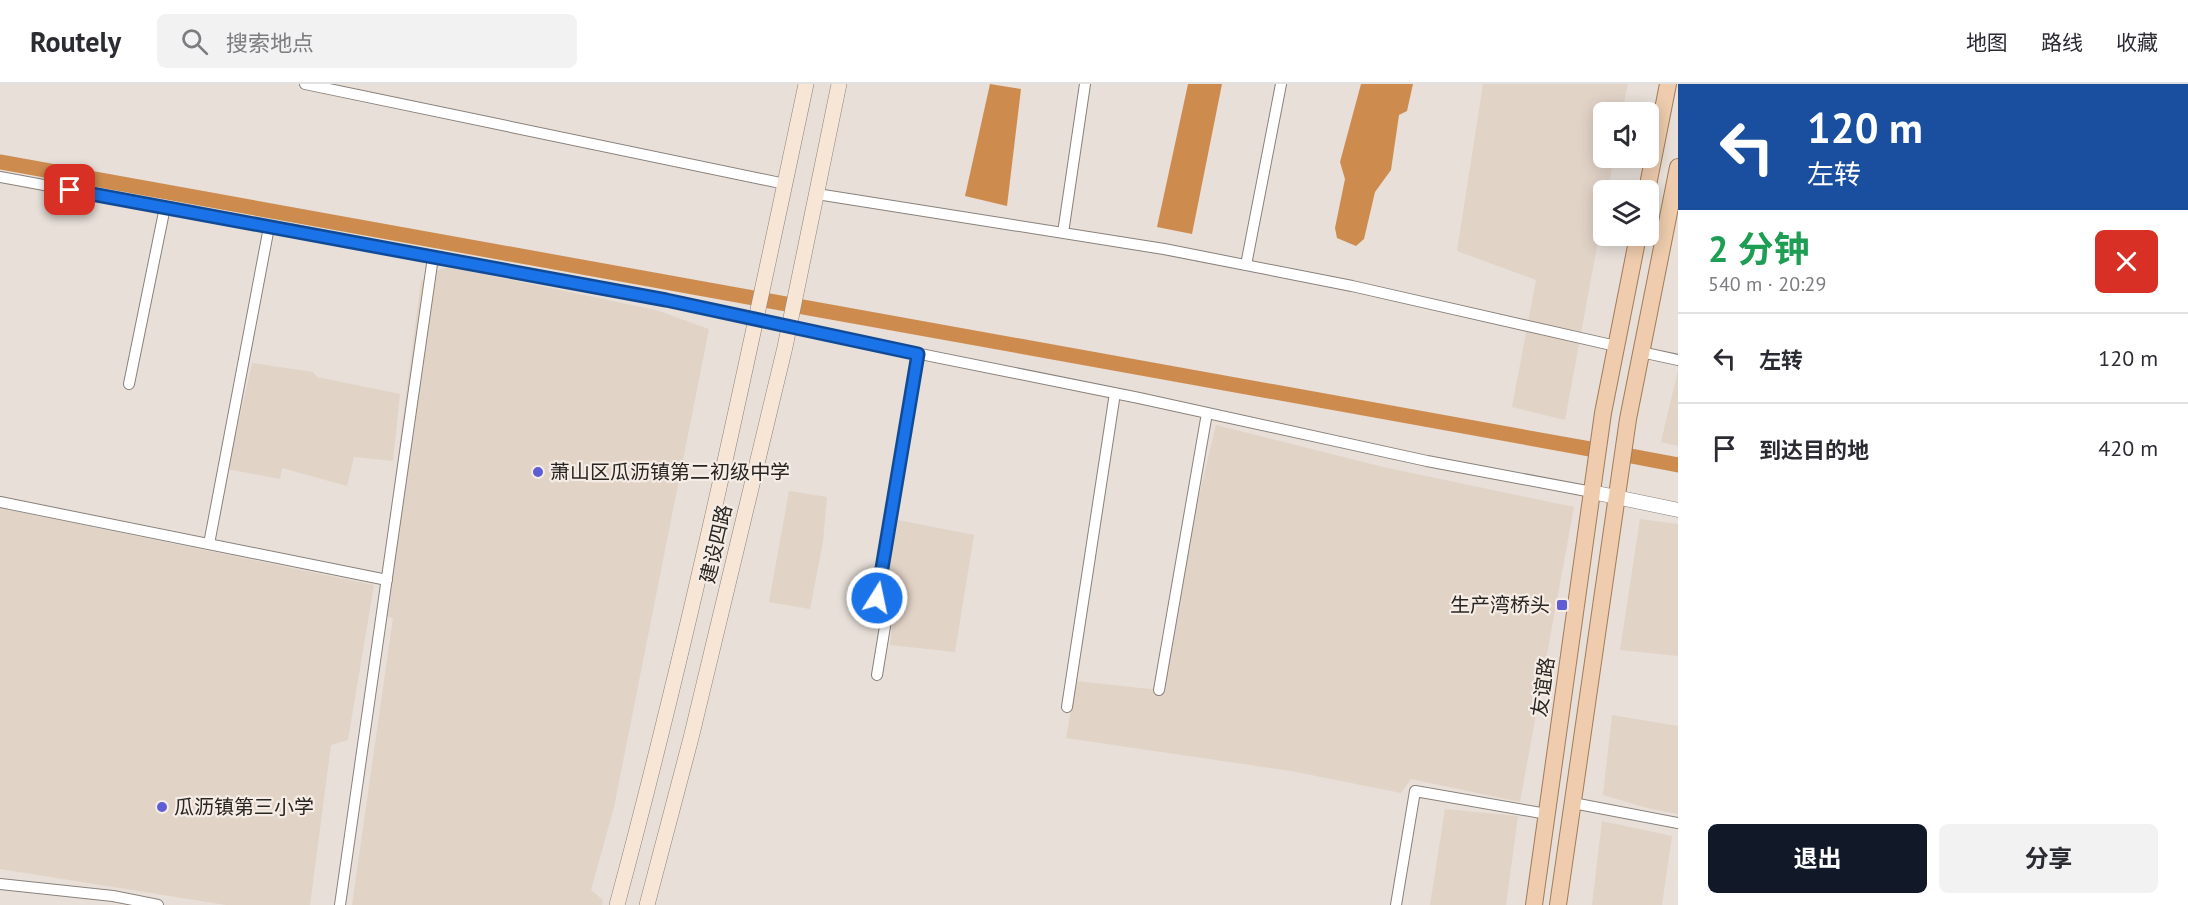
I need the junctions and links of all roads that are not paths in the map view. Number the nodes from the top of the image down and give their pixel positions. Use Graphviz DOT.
graph roads {
  1 [pos="305,84"];
  2 [pos="806,84"];
  3 [pos="839,84"];
  4 [pos="1085,84"];
  5 [pos="1281,84"];
  6 [pos="1668,84"];
  7 [pos="1678,167"];
  8 [pos="0,177"];
  9 [pos="1649,180"];
  10 [pos="785,184"];
  11 [pos="817,194"];
  12 [pos="165,207"];
  13 [pos="269,227"];
  14 [pos="1063,233"];
  15 [pos="1636,246"];
  16 [pos="433,257"];
  17 [pos="1246,265"];
  18 [pos="1616,346"];
  19 [pos="1641,352"];
  20 [pos="918,354"];
  21 [pos="1678,360"];
  22 [pos="129,384"];
  23 [pos="1115,393"];
  24 [pos="1207,413"];
  25 [pos="1592,492"];
  26 [pos="1617,498"];
  27 [pos="0,502"];
  28 [pos="1678,510"];
  29 [pos="209,544"];
  30 [pos="387,580"];
  31 [pos="877,675"];
  32 [pos="1159,690"];
  33 [pos="1067,707"];
  34 [pos="1573,803"];
  35 [pos="1547,814"];
  36 [pos="1678,823"];
  37 [pos="0,884"];
  38 [pos="158,905"];
  39 [pos="340,905"];
  40 [pos="617,905"];
  41 [pos="647,905"];
  42 [pos="1396,905"];
  43 [pos="1534,905"];
  44 [pos="1558,905"];
  1 -- 10 [label="street"];
  2 -- 10 [label="main road, 建设四路"];
  3 -- 11 [label="main road, 建设四路"];
  4 -- 14 [label="street"];
  5 -- 17 [label="street"];
  6 -- 9 [label="main road"];
  7 -- 19 [label="main road"];
  8 -- 12 [label="street"];
  10 -- 40 [label="main road, 建设四路"];
  11 -- 14 [label="street"];
  11 -- 41 [label="main road, 建设四路"];
  12 -- 13 [label="street"];
  12 -- 22 [label="street"];
  13 -- 16 [label="street"];
  13 -- 29 [label="street"];
  14 -- 17 [label="street"];
  15 -- 18 [label="main road, 友谊路"];
  16 -- 20 [label="street"];
  16 -- 30 [label="street"];
  17 -- 18 [label="street"];
  18 -- 25 [label="main road, 友谊路"];
  19 -- 21 [label="street"];
  19 -- 26 [label="main road"];
  20 -- 23 [label="street"];
  20 -- 31 [label="street"];
  23 -- 24 [label="street"];
  23 -- 33 [label="street"];
  24 -- 25 [label="street"];
  24 -- 32 [label="street"];
  25 -- 26 [label="street"];
  25 -- 35 [label="main road, 友谊路"];
  26 -- 28 [label="street"];
  26 -- 34 [label="main road"];
  27 -- 29 [label="street"];
  29 -- 30 [label="street"];
  30 -- 39 [label="street"];
  34 -- 36 [label="street"];
  34 -- 44 [label="main road"];
  35 -- 42 [label="street"];
  35 -- 43 [label="main road, 友谊路"];
  37 -- 38 [label="street"];
}
